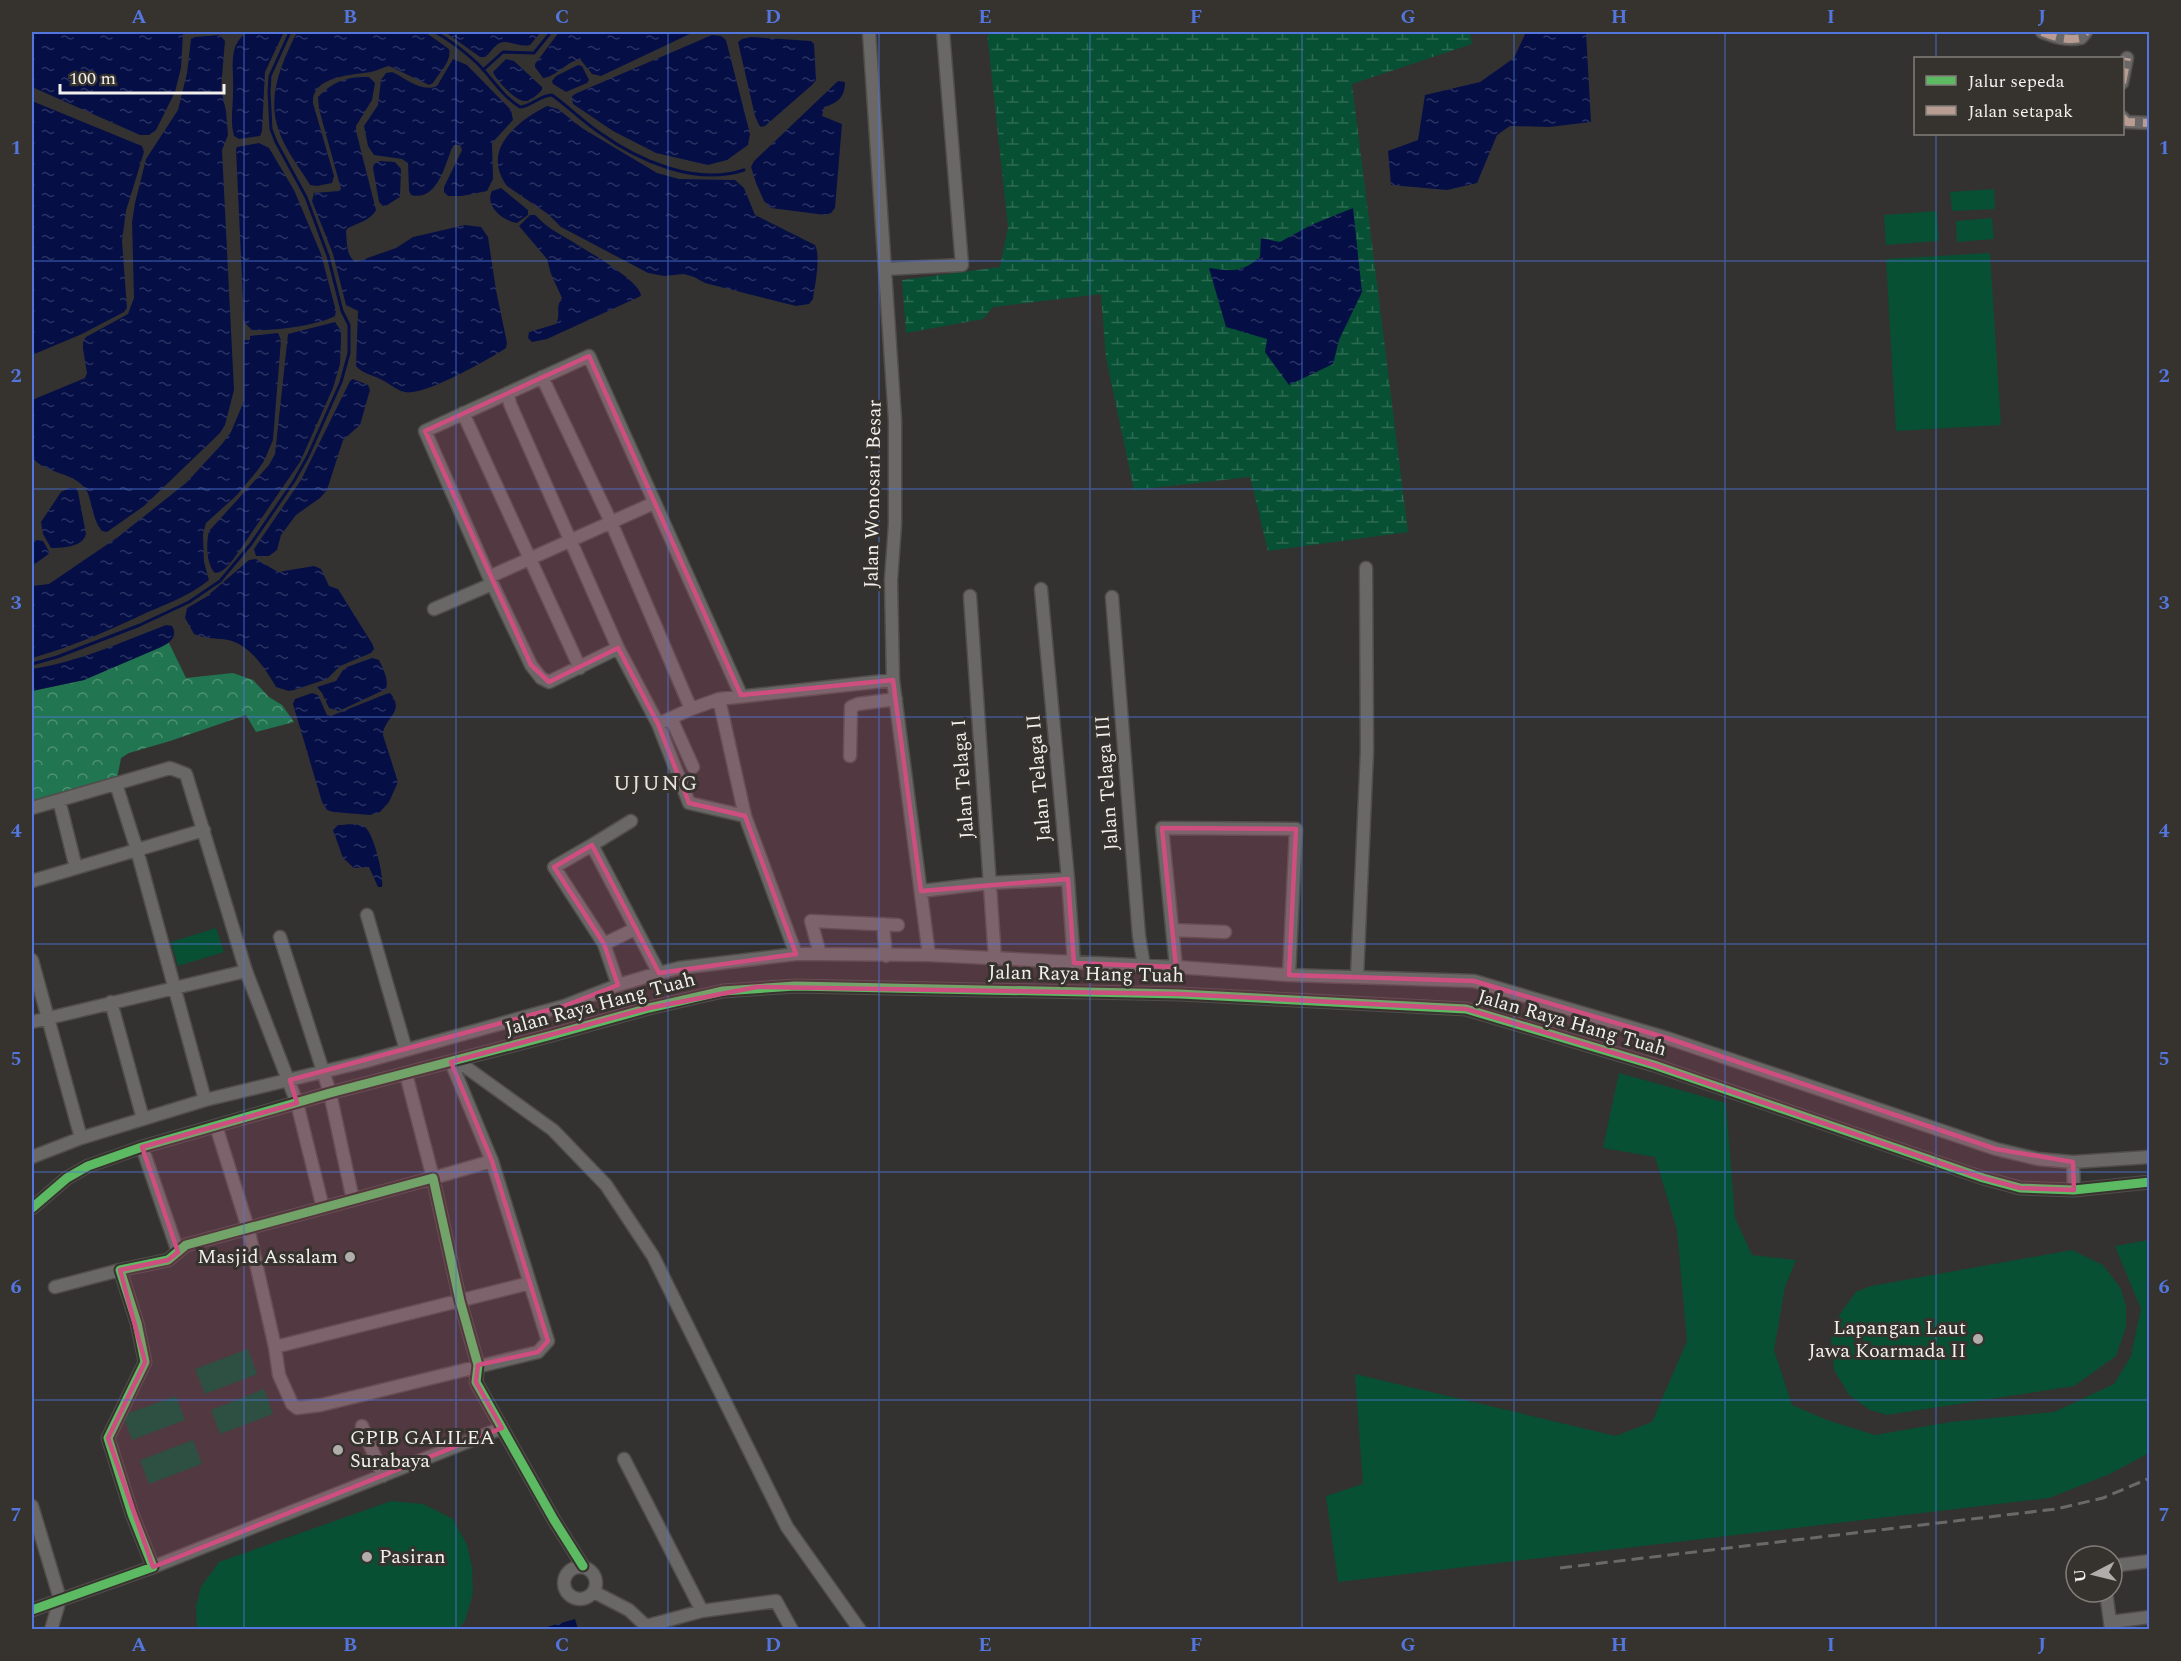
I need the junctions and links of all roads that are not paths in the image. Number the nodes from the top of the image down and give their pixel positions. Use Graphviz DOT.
graph roads {
  1 [pos="869,32"];
  2 [pos="943,32"];
  3 [pos="2042,32"];
  4 [pos="2084,35"];
  5 [pos="2127,58"];
  6 [pos="2124,73"];
  7 [pos="2124,119"];
  8 [pos="2150,123"];
  9 [pos="885,269"];
  10 [pos="542,377"];
  11 [pos="508,393"];
  12 [pos="463,413"];
  13 [pos="654,503"];
  14 [pos="611,522"];
  15 [pos="571,541"];
  16 [pos="530,558"];
  17 [pos="1366,568"];
  18 [pos="490,580"];
  19 [pos="1041,589"];
  20 [pos="970,596"];
  21 [pos="1112,597"];
  22 [pos="434,609"];
  23 [pos="618,648"];
  24 [pos="580,668"];
  25 [pos="893,680"];
  26 [pos="741,695"];
  27 [pos="719,699"];
  28 [pos="896,699"];
  29 [pos="691,709"];
  30 [pos="671,718"];
  31 [pos="658,724"];
  32 [pos="850,756"];
  33 [pos="693,767"];
  34 [pos="116,784"];
  35 [pos="59,800"];
  36 [pos="32,808"];
  37 [pos="745,816"];
  38 [pos="631,821"];
  39 [pos="204,830"];
  40 [pos="592,845"];
  41 [pos="137,850"];
  42 [pos="76,868"];
  43 [pos="1068,879"];
  44 [pos="32,880"];
  45 [pos="989,883"];
  46 [pos="921,891"];
  47 [pos="367,915"];
  48 [pos="883,924"];
  49 [pos="898,925"];
  50 [pos="635,929"];
  51 [pos="1172,930"];
  52 [pos="1225,932"];
  53 [pos="280,937"];
  54 [pos="604,944"];
  55 [pos="796,954"];
  56 [pos="820,954"];
  57 [pos="929,955"];
  58 [pos="886,956"];
  59 [pos="995,959"];
  60 [pos="32,960"];
  61 [pos="1074,963"];
  62 [pos="1144,966"];
  63 [pos="1176,967"];
  64 [pos="246,971"];
  65 [pos="658,973"];
  66 [pos="1289,975"];
  67 [pos="1358,978"];
  68 [pos="618,985"];
  69 [pos="174,987"];
  70 [pos="111,1002"];
  71 [pos="48,1017"];
  72 [pos="32,1022"];
  73 [pos="406,1050"];
  74 [pos="454,1061"];
  75 [pos="324,1071"];
  76 [pos="406,1074"];
  77 [pos="290,1080"];
  78 [pos="330,1093"];
  79 [pos="205,1100"];
  80 [pos="297,1102"];
  81 [pos="142,1119"];
  82 [pos="216,1126"];
  83 [pos="81,1138"];
  84 [pos="141,1147"];
  85 [pos="2150,1156"];
  86 [pos="32,1157"];
  87 [pos="492,1161"];
  88 [pos="2073,1162"];
  89 [pos="433,1178"];
  90 [pos="2150,1182"];
  91 [pos="2074,1190"];
  92 [pos="352,1200"];
  93 [pos="32,1208"];
  94 [pos="322,1208"];
  95 [pos="248,1228"];
  96 [pos="178,1252"];
  97 [pos="120,1270"];
  98 [pos="530,1283"];
  99 [pos="55,1287"];
  100 [pos="460,1301"];
  101 [pos="275,1347"];
  102 [pos="478,1365"];
  103 [pos="362,1426"];
  104 [pos="502,1428"];
  105 [pos="624,1459"];
  106 [pos="383,1476"];
  107 [pos="32,1506"];
  108 [pos="2150,1561"];
  109 [pos="2124,1564"];
  110 [pos="583,1566"];
  111 [pos="153,1567"];
  112 [pos="594,1592"];
  113 [pos="60,1599"];
  114 [pos="2108,1604"];
  115 [pos="32,1610"];
  116 [pos="702,1611"];
  117 [pos="2150,1617"];
  118 [pos="2111,1626"];
  119 [pos="51,1629"];
  120 [pos="792,1629"];
  121 [pos="861,1629"];
  1 -- 9 [label="street, Jalan Wonosari Besar"];
  2 -- 9 [label="street"];
  3 -- 4 [label="street"];
  5 -- 6 [label="street"];
  7 -- 8 [label="street"];
  9 -- 25 [label="street, Jalan Wonosari Besar"];
  10 -- 11 [label="street"];
  10 -- 13 [label="street"];
  10 -- 14 [label="street"];
  11 -- 12 [label="street"];
  11 -- 15 [label="street"];
  12 -- 16 [label="street"];
  12 -- 18 [label="street"];
  13 -- 14 [label="street"];
  13 -- 26 [label="street"];
  14 -- 15 [label="street"];
  14 -- 29 [label="street"];
  15 -- 16 [label="street"];
  15 -- 23 [label="street"];
  16 -- 18 [label="street"];
  16 -- 24 [label="street"];
  17 -- 67 [label="street"];
  18 -- 22 [label="street"];
  18 -- 24 [label="street"];
  19 -- 43 [label="street, Jalan Telaga II"];
  20 -- 45 [label="street, Jalan Telaga I"];
  21 -- 62 [label="street, Jalan Telaga III"];
  23 -- 24 [label="street"];
  23 -- 31 [label="street"];
  25 -- 26 [label="street"];
  25 -- 28 [label="street, Jalan Wonosari Besar"];
  26 -- 27 [label="street"];
  27 -- 29 [label="street"];
  27 -- 37 [label="street"];
  28 -- 32 [label="street"];
  28 -- 46 [label="street, Jalan Wonosari Besar"];
  29 -- 30 [label="street"];
  30 -- 31 [label="street"];
  30 -- 33 [label="street"];
  31 -- 37 [label="street"];
  34 -- 35 [label="street"];
  34 -- 39 [label="street"];
  34 -- 41 [label="street"];
  35 -- 36 [label="street"];
  35 -- 42 [label="street"];
  37 -- 55 [label="street"];
  38 -- 40 [label="street"];
  39 -- 41 [label="street"];
  39 -- 64 [label="street"];
  40 -- 50 [label="street"];
  40 -- 54 [label="street"];
  41 -- 42 [label="street"];
  41 -- 69 [label="street"];
  42 -- 44 [label="street"];
  43 -- 45 [label="street"];
  43 -- 61 [label="street, Jalan Telaga II"];
  45 -- 46 [label="street"];
  45 -- 59 [label="street, Jalan Telaga I"];
  46 -- 57 [label="street, Jalan Wonosari Besar"];
  47 -- 73 [label="street"];
  48 -- 49 [label="street"];
  48 -- 56 [label="street"];
  48 -- 58 [label="street"];
  50 -- 54 [label="street"];
  50 -- 65 [label="street"];
  51 -- 52 [label="street"];
  51 -- 63 [label="street"];
  51 -- 66 [label="street"];
  53 -- 75 [label="street"];
  54 -- 68 [label="street"];
  55 -- 56 [label="street, Jalan Raya Hang Tuah"];
  55 -- 65 [label="street, Jalan Raya Hang Tuah"];
  56 -- 58 [label="street, Jalan Raya Hang Tuah"];
  57 -- 58 [label="street, Jalan Raya Hang Tuah"];
  57 -- 59 [label="street, Jalan Raya Hang Tuah"];
  59 -- 61 [label="street, Jalan Raya Hang Tuah"];
  60 -- 71 [label="street"];
  61 -- 62 [label="street, Jalan Raya Hang Tuah"];
  62 -- 63 [label="street, Jalan Raya Hang Tuah"];
  63 -- 66 [label="street, Jalan Raya Hang Tuah"];
  64 -- 69 [label="street"];
  64 -- 77 [label="street"];
  65 -- 68 [label="street, Jalan Raya Hang Tuah"];
  66 -- 67 [label="street, Jalan Raya Hang Tuah"];
  67 -- 88 [label="street, Jalan Raya Hang Tuah"];
  68 -- 73 [label="street, Jalan Raya Hang Tuah"];
  69 -- 70 [label="street"];
  69 -- 79 [label="street"];
  70 -- 71 [label="street"];
  70 -- 81 [label="street"];
  71 -- 72 [label="street"];
  71 -- 83 [label="street"];
  73 -- 75 [label="street, Jalan Raya Hang Tuah"];
  74 -- 76 [label="street, Jalan Raya Hang Tuah"];
  74 -- 87 [label="street"];
  74 -- 91 [label="street, Jalan Raya Hang Tuah"];
  74 -- 121 [label="street"];
  75 -- 77 [label="street, Jalan Raya Hang Tuah"];
  75 -- 78 [label="street"];
  76 -- 78 [label="street, Jalan Raya Hang Tuah"];
  76 -- 89 [label="street"];
  77 -- 79 [label="street, Jalan Raya Hang Tuah"];
  77 -- 80 [label="street"];
  78 -- 80 [label="street, Jalan Raya Hang Tuah"];
  78 -- 92 [label="street"];
  79 -- 81 [label="street, Jalan Raya Hang Tuah"];
  80 -- 82 [label="street, Jalan Raya Hang Tuah"];
  80 -- 94 [label="street"];
  81 -- 83 [label="street, Jalan Raya Hang Tuah"];
  82 -- 84 [label="street, Jalan Raya Hang Tuah"];
  82 -- 95 [label="street"];
  83 -- 86 [label="street, Jalan Raya Hang Tuah"];
  84 -- 93 [label="street, Jalan Raya Hang Tuah"];
  84 -- 96 [label="street"];
  85 -- 88 [label="street, Jalan Raya Hang Tuah"];
  87 -- 89 [label="street"];
  87 -- 98 [label="street"];
  88 -- 91 [label="street"];
  89 -- 92 [label="street"];
  89 -- 100 [label="street"];
  90 -- 91 [label="street, Jalan Raya Hang Tuah"];
  92 -- 94 [label="street"];
  94 -- 95 [label="street"];
  95 -- 96 [label="street"];
  95 -- 101 [label="street"];
  96 -- 97 [label="street"];
  97 -- 99 [label="street"];
  97 -- 111 [label="street"];
  98 -- 100 [label="street"];
  98 -- 102 [label="street"];
  100 -- 101 [label="street"];
  100 -- 102 [label="street"];
  101 -- 102 [label="street"];
  102 -- 104 [label="street"];
  103 -- 106 [label="street"];
  104 -- 106 [label="street"];
  104 -- 110 [label="street"];
  105 -- 116 [label="street"];
  106 -- 111 [label="street"];
  107 -- 113 [label="street"];
  108 -- 109 [label="street"];
  110 -- 112 [label="street"];
  110 -- 112 [label="street"];
  111 -- 113 [label="street"];
  112 -- 116 [label="street"];
  113 -- 115 [label="street"];
  113 -- 119 [label="street"];
  114 -- 118 [label="street"];
  116 -- 120 [label="street"];
  117 -- 118 [label="street"];
}
